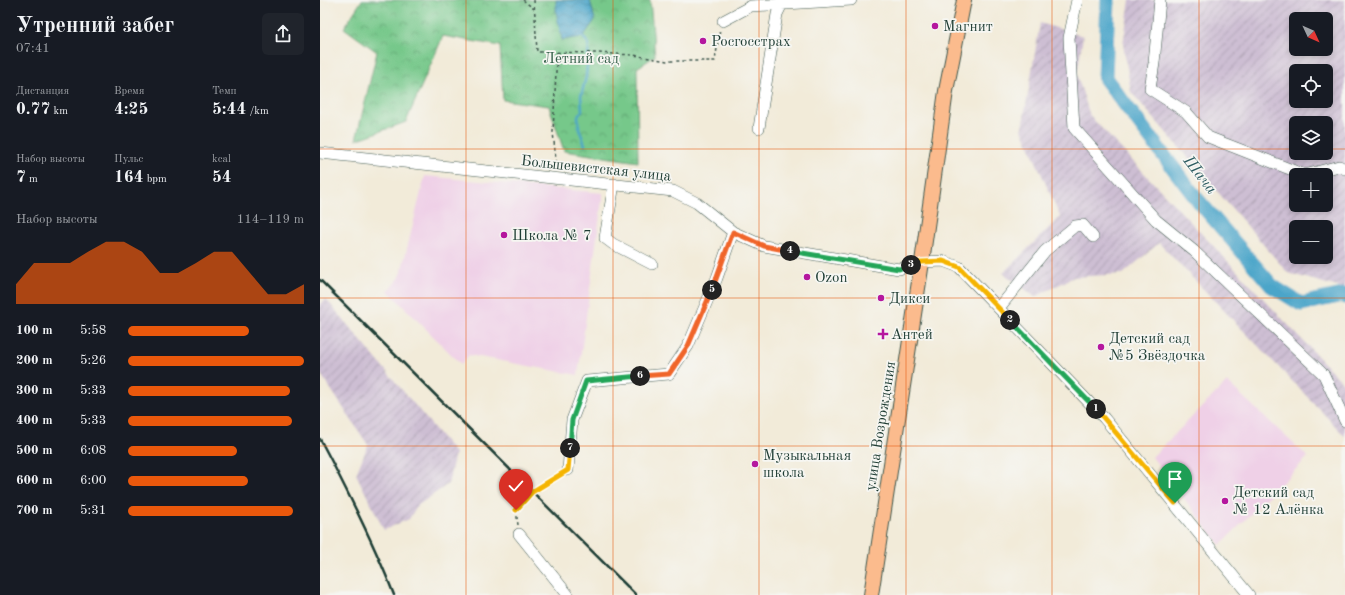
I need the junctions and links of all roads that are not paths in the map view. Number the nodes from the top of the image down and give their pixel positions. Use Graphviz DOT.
graph roads {
  1 [pos="851,0"];
  2 [pos="964,0"];
  3 [pos="1077,0"];
  4 [pos="1160,0"];
  5 [pos="782,4"];
  6 [pos="723,21"];
  7 [pos="759,128"];
  8 [pos="320,153"];
  9 [pos="1345,169"];
  10 [pos="614,184"];
  11 [pos="733,232"];
  12 [pos="1093,237"];
  13 [pos="922,262"];
  14 [pos="652,264"];
  15 [pos="999,308"];
  16 [pos="1345,421"];
  17 [pos="568,470"];
  18 [pos="519,534"];
  19 [pos="568,595"];
  20 [pos="871,595"];
  21 [pos="1249,595"];
  1 -- 5 [label="street"];
  2 -- 13 [label="main road, улица Возрождения"];
  3 -- 16 [label="street"];
  4 -- 9 [label="street"];
  5 -- 6 [label="street"];
  5 -- 7 [label="street"];
  8 -- 10 [label="street, Большевистская улица"];
  10 -- 11 [label="street, Большевистская улица"];
  10 -- 14 [label="street"];
  11 -- 13 [label="street, Большевистская улица"];
  11 -- 17 [label="street"];
  12 -- 15 [label="street"];
  13 -- 15 [label="street"];
  13 -- 20 [label="main road, улица Возрождения"];
  15 -- 21 [label="street"];
  18 -- 19 [label="street"];
}
